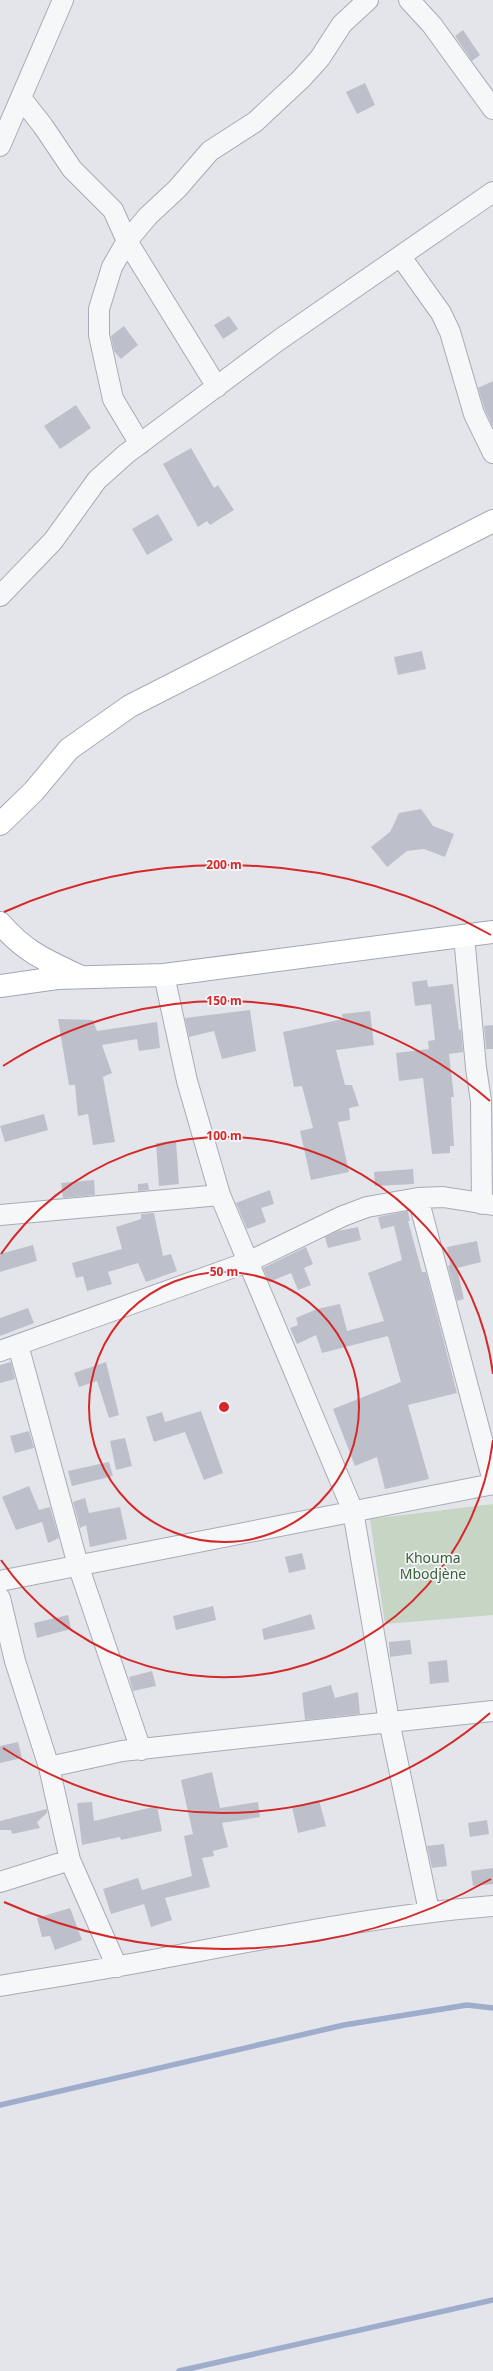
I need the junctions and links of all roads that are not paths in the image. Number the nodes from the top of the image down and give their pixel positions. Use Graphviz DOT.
graph roads {
  1 [pos="63,0"];
  2 [pos="368,0"];
  3 [pos="409,0"];
  4 [pos="21,98"];
  5 [pos="493,109"];
  6 [pos="0,146"];
  7 [pos="493,192"];
  8 [pos="127,241"];
  9 [pos="401,257"];
  10 [pos="217,387"];
  11 [pos="140,444"];
  12 [pos="493,453"];
  13 [pos="493,522"];
  14 [pos="0,596"];
  15 [pos="0,824"];
  16 [pos="0,923"];
  17 [pos="493,932"];
  18 [pos="464,936"];
  19 [pos="164,975"];
  20 [pos="80,976"];
  21 [pos="0,986"];
  22 [pos="220,1195"];
  23 [pos="418,1198"];
  24 [pos="487,1205"];
  25 [pos="0,1215"];
  26 [pos="248,1262"];
  27 [pos="9,1348"];
  28 [pos="493,1482"];
  29 [pos="353,1511"];
  30 [pos="78,1565"];
  31 [pos="0,1580"];
  32 [pos="0,1598"];
  33 [pos="8,1664"];
  34 [pos="493,1711"];
  35 [pos="389,1721"];
  36 [pos="141,1750"];
  37 [pos="49,1767"];
  38 [pos="70,1860"];
  39 [pos="0,1882"];
  40 [pos="493,1906"];
  41 [pos="429,1911"];
  42 [pos="117,1967"];
  43 [pos="0,1986"];
  1 -- 4 [label="street"];
  2 -- 8 [label="street"];
  3 -- 5 [label="street"];
  4 -- 6 [label="street"];
  4 -- 8 [label="street"];
  7 -- 9 [label="street"];
  8 -- 10 [label="street"];
  8 -- 11 [label="street"];
  9 -- 10 [label="street"];
  9 -- 12 [label="street"];
  10 -- 11 [label="street"];
  11 -- 14 [label="street"];
  13 -- 15 [label="main road"];
  16 -- 20 [label="main road"];
  17 -- 18 [label="main road"];
  18 -- 19 [label="main road"];
  18 -- 24 [label="street"];
  19 -- 20 [label="main road"];
  19 -- 22 [label="street"];
  20 -- 21 [label="main road"];
  22 -- 25 [label="street"];
  22 -- 26 [label="street"];
  23 -- 24 [label="street"];
  23 -- 26 [label="street"];
  23 -- 28 [label="street"];
  26 -- 27 [label="street"];
  26 -- 29 [label="street"];
  27 -- 30 [label="street"];
  28 -- 29 [label="street"];
  29 -- 30 [label="street"];
  29 -- 35 [label="street"];
  30 -- 31 [label="street"];
  30 -- 36 [label="street"];
  32 -- 33 [label="street"];
  33 -- 37 [label="street"];
  34 -- 35 [label="street"];
  35 -- 36 [label="street"];
  35 -- 41 [label="street"];
  36 -- 37 [label="street"];
  37 -- 38 [label="street"];
  38 -- 39 [label="street"];
  38 -- 42 [label="street"];
  40 -- 41 [label="street"];
  41 -- 42 [label="street"];
  42 -- 43 [label="street"];
}
